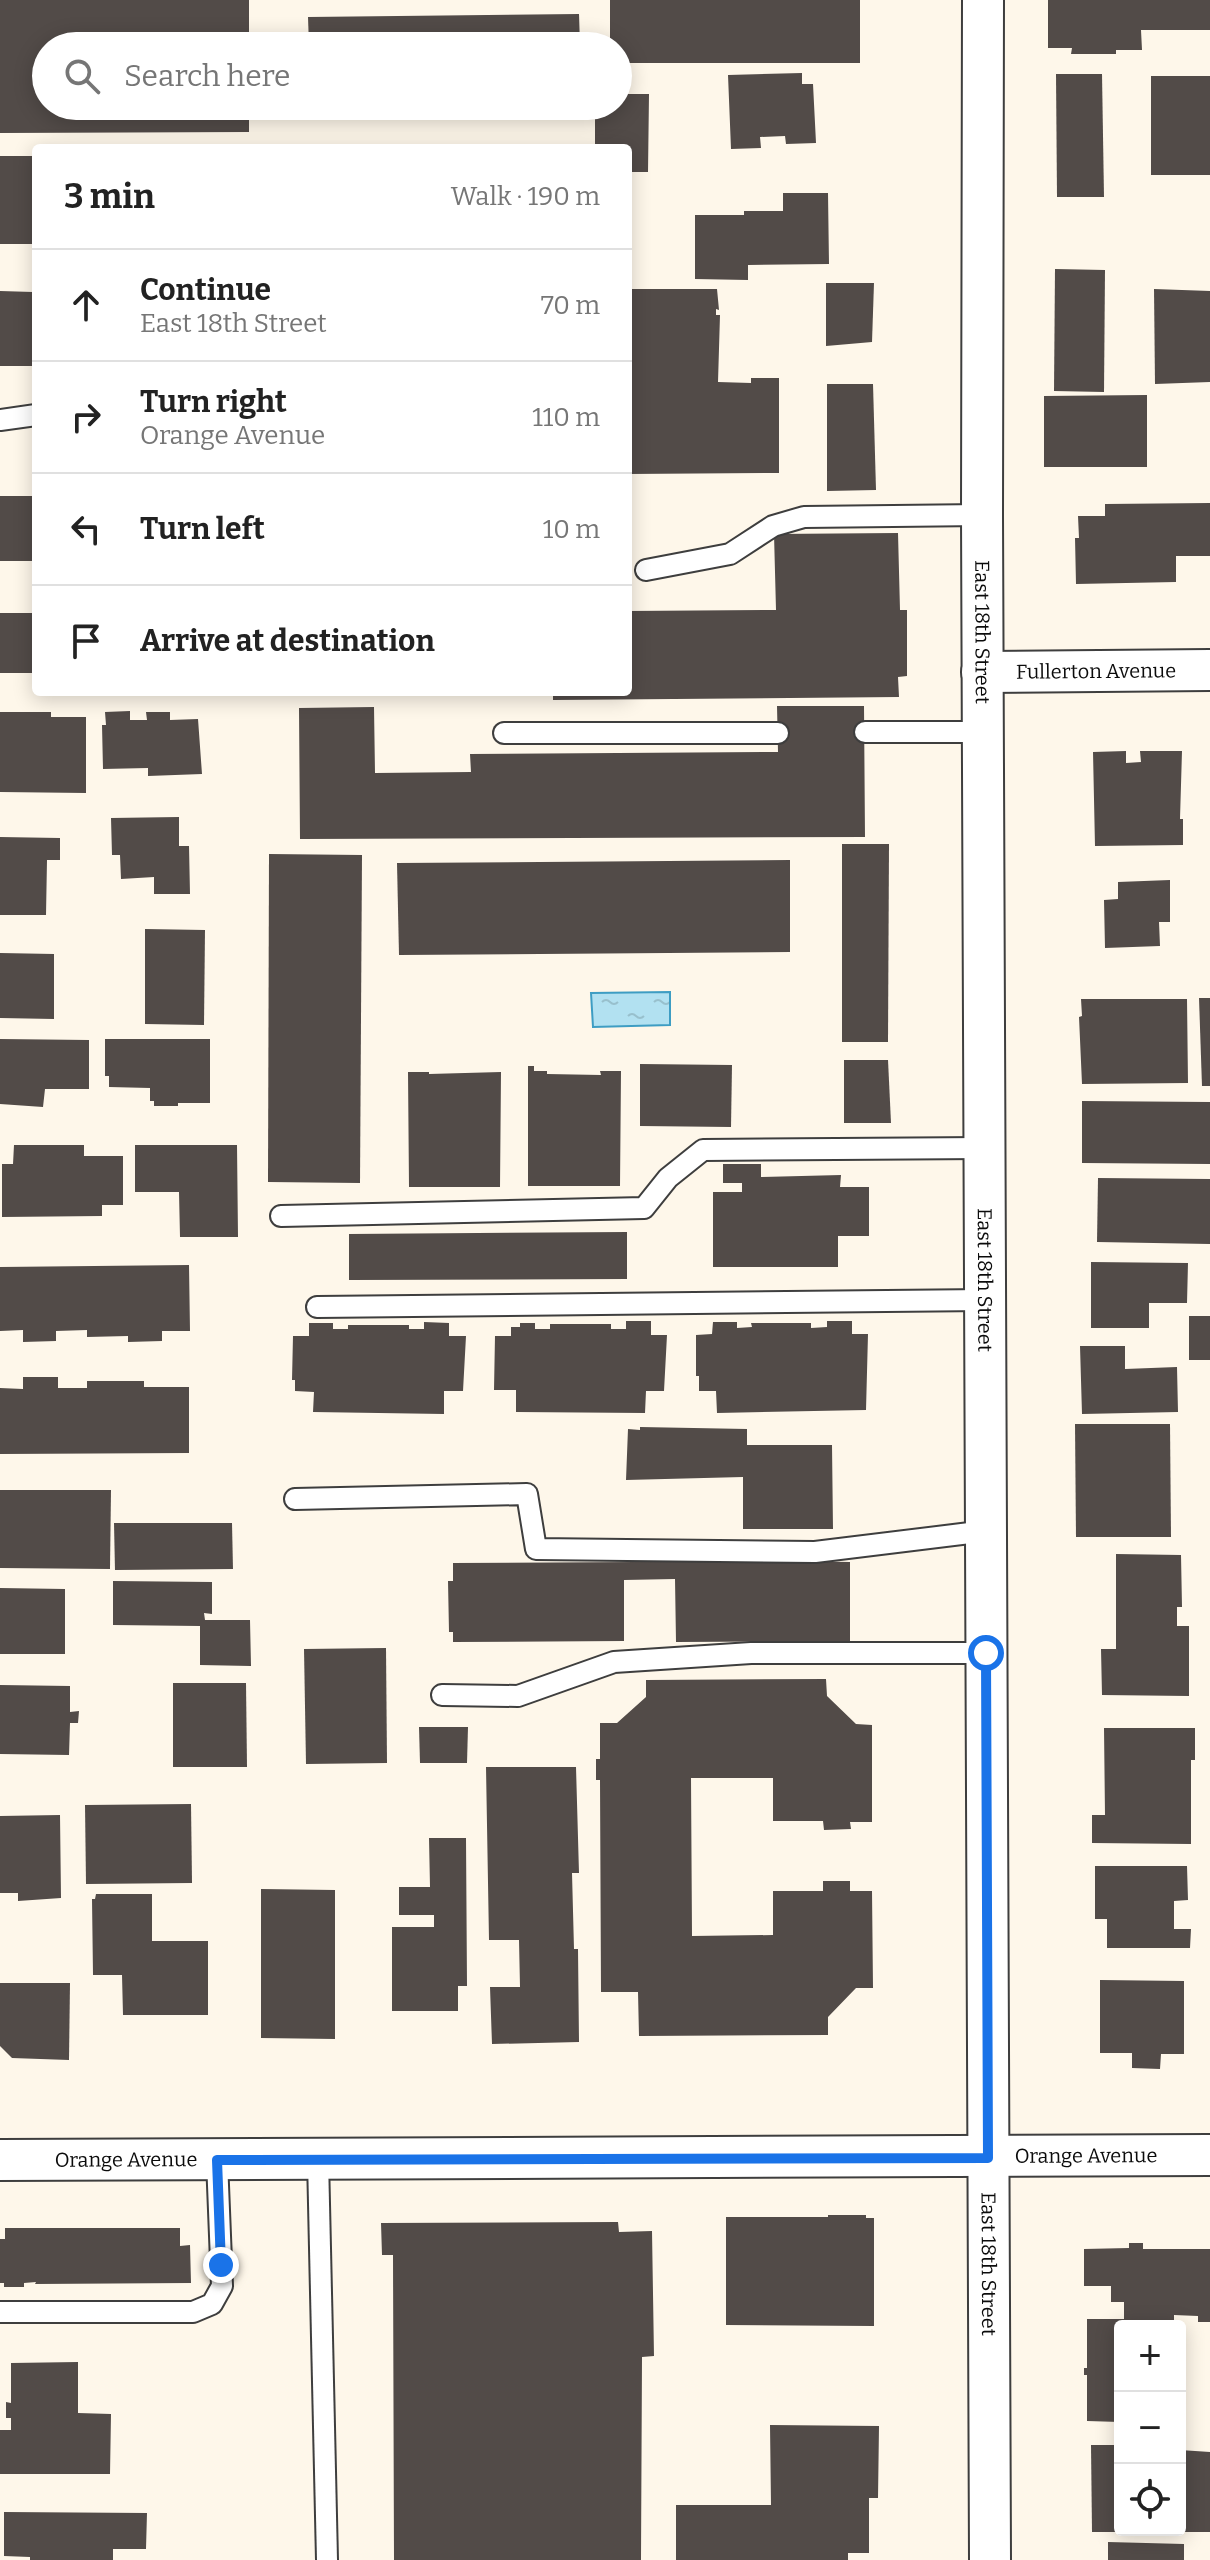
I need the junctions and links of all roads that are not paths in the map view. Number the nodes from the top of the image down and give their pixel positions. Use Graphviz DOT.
graph roads {
  1 [pos="983,0"];
  2 [pos="32,416"];
  3 [pos="0,420"];
  4 [pos="982,515"];
  5 [pos="646,570"];
  6 [pos="1210,670"];
  7 [pos="982,672"];
  8 [pos="865,732"];
  9 [pos="983,732"];
  10 [pos="504,733"];
  11 [pos="778,733"];
  12 [pos="984,1148"];
  13 [pos="281,1216"];
  14 [pos="985,1300"];
  15 [pos="317,1307"];
  16 [pos="295,1499"];
  17 [pos="986,1531"];
  18 [pos="986,1653"];
  19 [pos="442,1695"];
  20 [pos="1210,2155"];
  21 [pos="988,2158"];
  22 [pos="318,2159"];
  23 [pos="0,2160"];
  24 [pos="217,2160"];
  25 [pos="4,2312"];
  26 [pos="327,2560"];
  27 [pos="990,2560"];
  1 -- 4 [label="street, East 18th Street"];
  2 -- 3 [label="lane"];
  4 -- 5 [label="lane"];
  4 -- 7 [label="street, East 18th Street"];
  6 -- 7 [label="street, Fullerton Avenue"];
  7 -- 9 [label="street, East 18th Street"];
  8 -- 9 [label="lane"];
  9 -- 12 [label="street, East 18th Street"];
  10 -- 11 [label="lane"];
  12 -- 13 [label="lane"];
  12 -- 14 [label="street, East 18th Street"];
  14 -- 15 [label="lane"];
  14 -- 17 [label="street, East 18th Street"];
  16 -- 17 [label="lane"];
  17 -- 18 [label="street, East 18th Street"];
  18 -- 19 [label="lane"];
  18 -- 21 [label="street, East 18th Street"];
  20 -- 21 [label="street, Orange Avenue"];
  21 -- 22 [label="street, Orange Avenue"];
  21 -- 27 [label="street, East 18th Street"];
  22 -- 24 [label="street, Orange Avenue"];
  22 -- 26 [label="lane"];
  23 -- 24 [label="street, Orange Avenue"];
  24 -- 25 [label="lane"];
}
